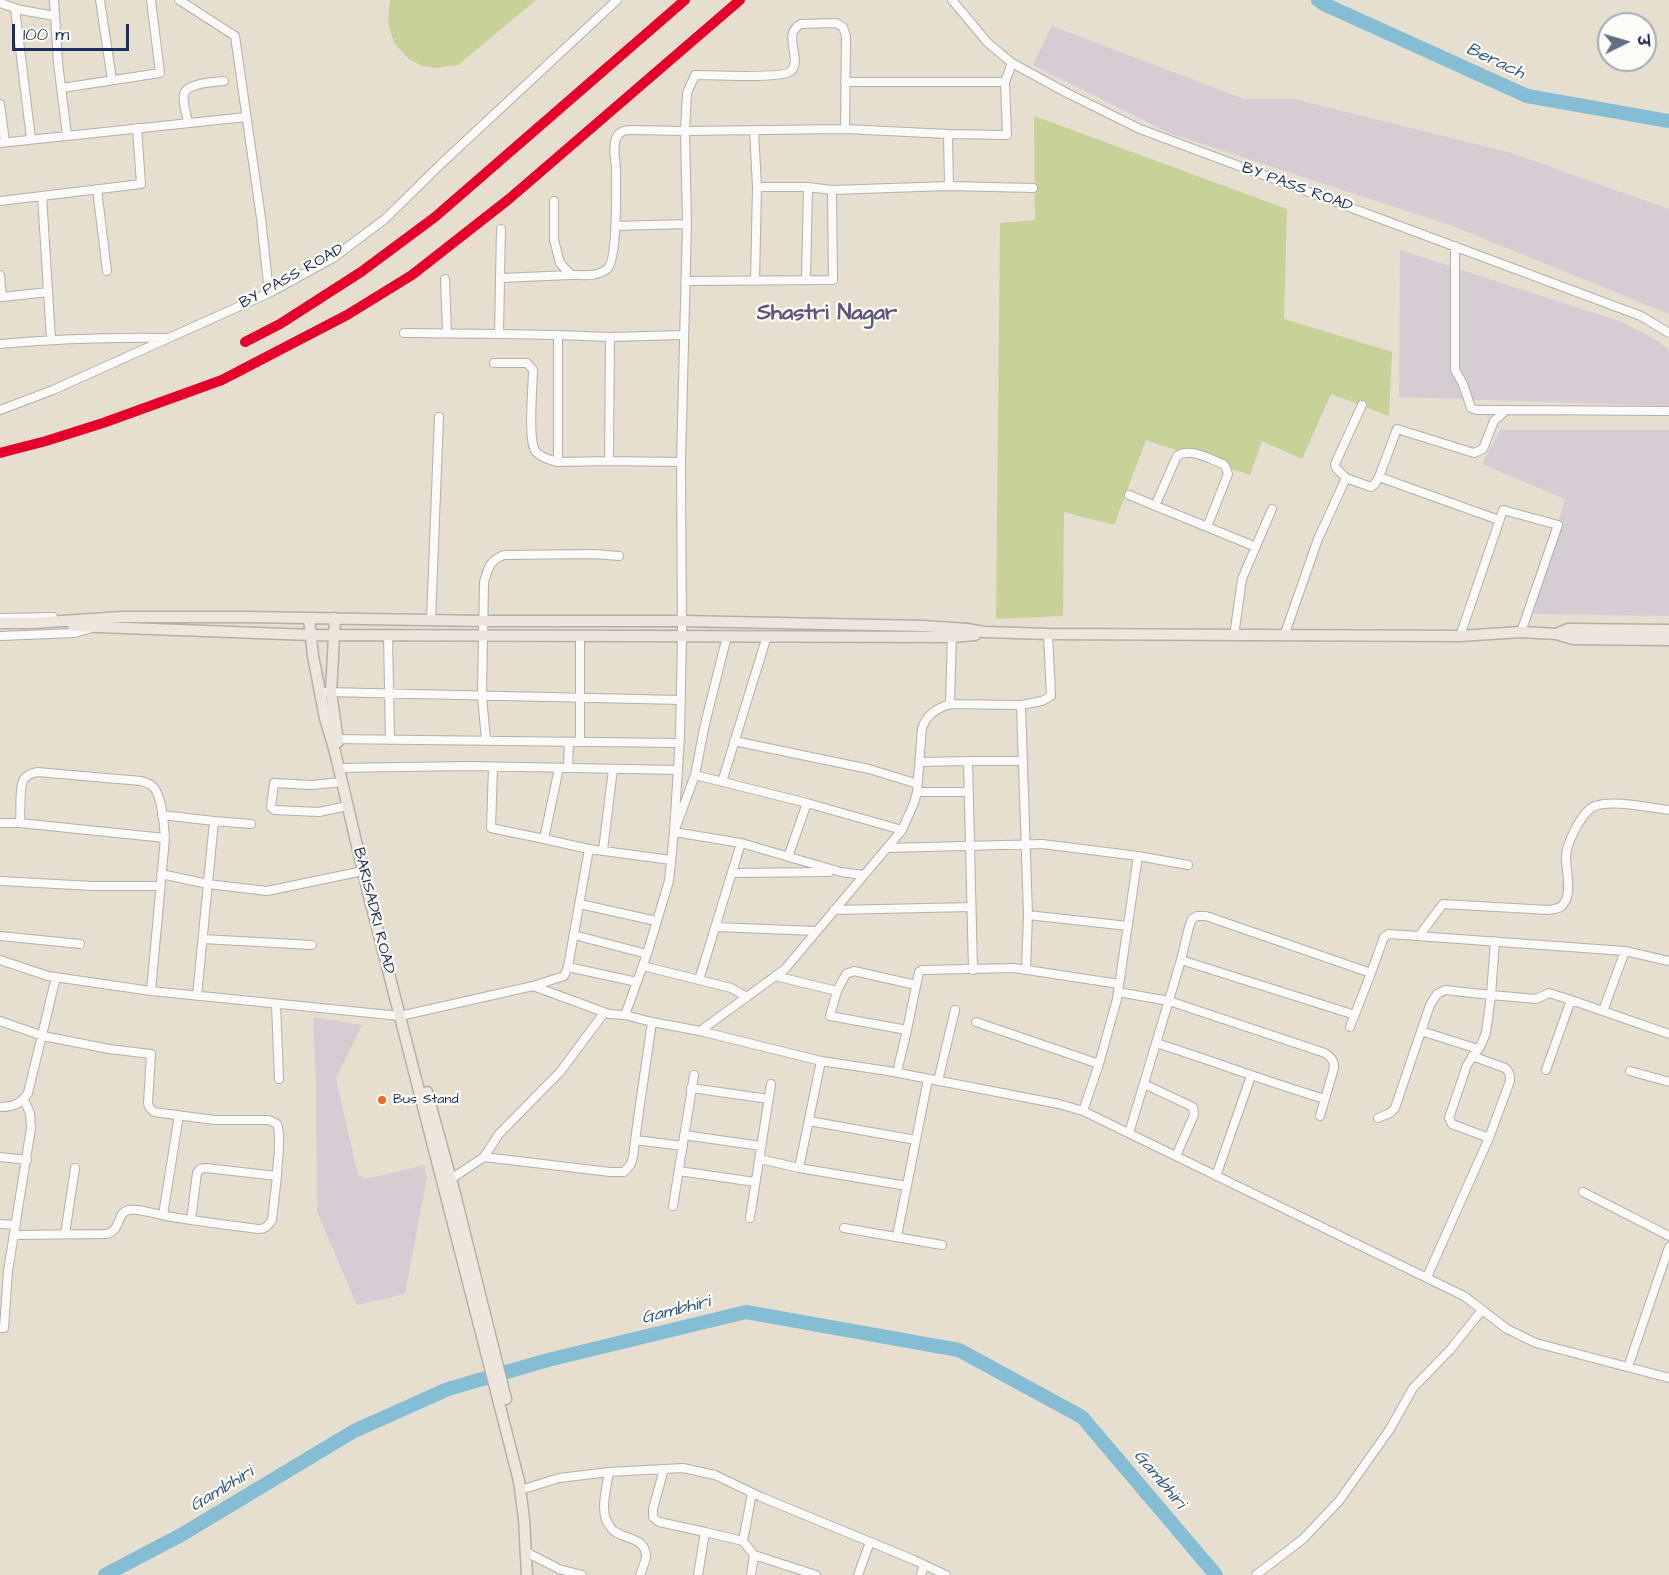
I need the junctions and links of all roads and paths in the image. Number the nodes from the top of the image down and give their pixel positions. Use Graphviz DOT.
graph roads {
  1 [pos="54,0"];
  2 [pos="100,0"];
  3 [pos="151,0"];
  4 [pos="179,0"];
  5 [pos="617,0"];
  6 [pos="952,0"];
  7 [pos="0,3"];
  8 [pos="15,8"];
  9 [pos="55,16"];
  10 [pos="1012,63"];
  11 [pos="112,80"];
  12 [pos="224,81"];
  13 [pos="845,82"];
  14 [pos="1005,82"];
  15 [pos="62,88"];
  16 [pos="0,104"];
  17 [pos="246,117"];
  18 [pos="188,123"];
  19 [pos="137,128"];
  20 [pos="845,129"];
  21 [pos="754,130"];
  22 [pos="685,131"];
  23 [pos="948,134"];
  24 [pos="67,135"];
  25 [pos="31,139"];
  26 [pos="3,142"];
  27 [pos="949,186"];
  28 [pos="757,187"];
  29 [pos="808,188"];
  30 [pos="1033,188"];
  31 [pos="97,189"];
  32 [pos="832,189"];
  33 [pos="42,196"];
  34 [pos="0,201"];
  35 [pos="554,201"];
  36 [pos="687,224"];
  37 [pos="615,226"];
  38 [pos="501,229"];
  39 [pos="1455,246"];
  40 [pos="107,271"];
  41 [pos="0,275"];
  42 [pos="571,275"];
  43 [pos="500,278"];
  44 [pos="445,279"];
  45 [pos="806,280"];
  46 [pos="685,281"];
  47 [pos="755,281"];
  48 [pos="48,292"];
  49 [pos="269,294"];
  50 [pos="404,333"];
  51 [pos="447,333"];
  52 [pos="1669,333"];
  53 [pos="498,334"];
  54 [pos="558,335"];
  55 [pos="684,335"];
  56 [pos="610,337"];
  57 [pos="170,338"];
  58 [pos="51,339"];
  59 [pos="0,344"];
  60 [pos="494,363"];
  61 [pos="1362,405"];
  62 [pos="0,410"];
  63 [pos="1506,410"];
  64 [pos="1669,411"];
  65 [pos="439,417"];
  66 [pos="609,461"];
  67 [pos="558,462"];
  68 [pos="681,462"];
  69 [pos="1379,477"];
  70 [pos="1346,478"];
  71 [pos="1129,495"];
  72 [pos="1155,506"];
  73 [pos="1272,509"];
  74 [pos="1499,520"];
  75 [pos="1207,527"];
  76 [pos="1256,547"];
  77 [pos="619,556"];
  78 [pos="173,617"];
  79 [pos="0,618"];
  80 [pos="309,618"];
  81 [pos="335,618"];
  82 [pos="431,620"];
  83 [pos="77,621"];
  84 [pos="484,621"];
  85 [pos="682,621"];
  86 [pos="34,623"];
  87 [pos="0,624"];
  88 [pos="92,628"];
  89 [pos="173,630"];
  90 [pos="1669,630"];
  91 [pos="952,632"];
  92 [pos="1521,632"];
  93 [pos="335,634"];
  94 [pos="1048,634"];
  95 [pos="1556,634"];
  96 [pos="311,635"];
  97 [pos="387,635"];
  98 [pos="0,636"];
  99 [pos="484,636"];
  100 [pos="580,636"];
  101 [pos="727,636"];
  102 [pos="767,636"];
  103 [pos="1234,636"];
  104 [pos="1284,636"];
  105 [pos="1460,636"];
  106 [pos="682,637"];
  107 [pos="1669,640"];
  108 [pos="325,692"];
  109 [pos="389,693"];
  110 [pos="482,695"];
  111 [pos="579,698"];
  112 [pos="681,700"];
  113 [pos="950,704"];
  114 [pos="1021,705"];
  115 [pos="334,739"];
  116 [pos="390,740"];
  117 [pos="486,741"];
  118 [pos="734,741"];
  119 [pos="569,742"];
  120 [pos="580,742"];
  121 [pos="680,742"];
  122 [pos="968,761"];
  123 [pos="1023,761"];
  124 [pos="920,762"];
  125 [pos="493,767"];
  126 [pos="341,768"];
  127 [pos="563,768"];
  128 [pos="613,769"];
  129 [pos="678,770"];
  130 [pos="695,776"];
  131 [pos="341,782"];
  132 [pos="722,782"];
  133 [pos="917,788"];
  134 [pos="969,792"];
  135 [pos="807,803"];
  136 [pos="347,806"];
  137 [pos="1669,810"];
  138 [pos="162,815"];
  139 [pos="214,821"];
  140 [pos="0,823"];
  141 [pos="20,823"];
  142 [pos="252,824"];
  143 [pos="902,831"];
  144 [pos="674,832"];
  145 [pos="165,838"];
  146 [pos="544,839"];
  147 [pos="741,843"];
  148 [pos="1026,844"];
  149 [pos="970,846"];
  150 [pos="887,848"];
  151 [pos="589,849"];
  152 [pos="603,850"];
  153 [pos="1138,856"];
  154 [pos="788,857"];
  155 [pos="671,860"];
  156 [pos="1188,866"];
  157 [pos="841,872"];
  158 [pos="732,873"];
  159 [pos="161,874"];
  160 [pos="863,875"];
  161 [pos="366,876"];
  162 [pos="0,881"];
  163 [pos="208,884"];
  164 [pos="160,886"];
  165 [pos="580,904"];
  166 [pos="971,907"];
  167 [pos="834,910"];
  168 [pos="1028,915"];
  169 [pos="656,921"];
  170 [pos="1128,926"];
  171 [pos="716,927"];
  172 [pos="816,932"];
  173 [pos="574,935"];
  174 [pos="0,936"];
  175 [pos="1419,936"];
  176 [pos="203,939"];
  177 [pos="1495,941"];
  178 [pos="80,944"];
  179 [pos="312,945"];
  180 [pos="1625,951"];
  181 [pos="647,954"];
  182 [pos="0,960"];
  183 [pos="1181,960"];
  184 [pos="1669,961"];
  185 [pos="643,966"];
  186 [pos="568,967"];
  187 [pos="973,970"];
  188 [pos="1026,970"];
  189 [pos="1371,973"];
  190 [pos="775,976"];
  191 [pos="56,977"];
  192 [pos="699,980"];
  193 [pos="637,982"];
  194 [pos="916,985"];
  195 [pos="532,986"];
  196 [pos="1119,988"];
  197 [pos="151,991"];
  198 [pos="837,991"];
  199 [pos="1491,995"];
  200 [pos="197,996"];
  201 [pos="747,997"];
  202 [pos="1570,1000"];
  203 [pos="1169,1001"];
  204 [pos="276,1004"];
  205 [pos="955,1010"];
  206 [pos="1603,1011"];
  207 [pos="604,1012"];
  208 [pos="403,1015"];
  209 [pos="1355,1015"];
  210 [pos="625,1016"];
  211 [pos="0,1021"];
  212 [pos="652,1022"];
  213 [pos="976,1022"];
  214 [pos="1350,1027"];
  215 [pos="907,1030"];
  216 [pos="700,1031"];
  217 [pos="1421,1031"];
  218 [pos="1669,1034"];
  219 [pos="43,1036"];
  220 [pos="1156,1043"];
  221 [pos="1475,1053"];
  222 [pos="821,1061"];
  223 [pos="1099,1064"];
  224 [pos="1546,1070"];
  225 [pos="1630,1071"];
  226 [pos="897,1072"];
  227 [pos="694,1075"];
  228 [pos="1251,1076"];
  229 [pos="279,1079"];
  230 [pos="928,1079"];
  231 [pos="938,1081"];
  232 [pos="1669,1082"];
  233 [pos="771,1084"];
  234 [pos="1144,1084"];
  235 [pos="692,1088"];
  236 [pos="769,1099"];
  237 [pos="1325,1099"];
  238 [pos="24,1100"];
  239 [pos="0,1107"];
  240 [pos="1083,1111"];
  241 [pos="179,1115"];
  242 [pos="1320,1116"];
  243 [pos="1378,1118"];
  244 [pos="809,1121"];
  245 [pos="1129,1133"];
  246 [pos="684,1135"];
  247 [pos="1490,1138"];
  248 [pos="635,1140"];
  249 [pos="916,1140"];
  250 [pos="683,1146"];
  251 [pos="761,1146"];
  252 [pos="1176,1156"];
  253 [pos="484,1157"];
  254 [pos="0,1158"];
  255 [pos="760,1159"];
  256 [pos="27,1160"];
  257 [pos="75,1168"];
  258 [pos="799,1168"];
  259 [pos="679,1171"];
  260 [pos="277,1176"];
  261 [pos="1216,1176"];
  262 [pos="451,1179"];
  263 [pos="755,1182"];
  264 [pos="907,1186"];
  265 [pos="1583,1192"];
  266 [pos="451,1198"];
  267 [pos="673,1206"];
  268 [pos="164,1215"];
  269 [pos="750,1218"];
  270 [pos="191,1220"];
  271 [pos="0,1224"];
  272 [pos="16,1225"];
  273 [pos="844,1228"];
  274 [pos="65,1234"];
  275 [pos="14,1235"];
  276 [pos="897,1236"];
  277 [pos="1669,1236"];
  278 [pos="942,1245"];
  279 [pos="1668,1252"];
  280 [pos="4,1271"];
  281 [pos="1427,1277"];
  282 [pos="1482,1310"];
  283 [pos="0,1328"];
  284 [pos="1628,1367"];
  285 [pos="1669,1378"];
  286 [pos="664,1469"];
  287 [pos="609,1472"];
  288 [pos="527,1488"];
  289 [pos="752,1493"];
  290 [pos="525,1519"];
  291 [pos="705,1532"];
  292 [pos="743,1541"];
  293 [pos="870,1542"];
  294 [pos="526,1552"];
  295 [pos="754,1555"];
  296 [pos="924,1565"];
  297 [pos="559,1572"];
  298 [pos="527,1575"];
  299 [pos="582,1575"];
  300 [pos="640,1575"];
  301 [pos="698,1575"];
  302 [pos="751,1575"];
  303 [pos="816,1575"];
  304 [pos="858,1575"];
  305 [pos="921,1575"];
  306 [pos="946,1575"];
  307 [pos="1256,1575"];
  1 -- 9 [label="street"];
  2 -- 11 [label="street"];
  3 -- 11 [label="street"];
  4 -- 17 [label="street"];
  5 -- 49 [label="street, BY PASS ROAD"];
  6 -- 10 [label="street, BY PASS ROAD"];
  7 -- 8 [label="street"];
  8 -- 9 [label="street"];
  8 -- 25 [label="street"];
  9 -- 15 [label="street"];
  10 -- 14 [label="street"];
  10 -- 39 [label="street, BY PASS ROAD"];
  11 -- 15 [label="street"];
  12 -- 18 [label="street"];
  13 -- 14 [label="street"];
  13 -- 20 [label="street"];
  13 -- 22 [label="street"];
  14 -- 23 [label="street"];
  15 -- 24 [label="street"];
  16 -- 26 [label="street"];
  17 -- 18 [label="street"];
  17 -- 49 [label="street"];
  18 -- 19 [label="street"];
  19 -- 24 [label="street"];
  19 -- 31 [label="street"];
  20 -- 21 [label="street"];
  20 -- 23 [label="street"];
  21 -- 22 [label="street"];
  21 -- 28 [label="street"];
  22 -- 36 [label="street"];
  22 -- 37 [label="street"];
  23 -- 27 [label="street"];
  24 -- 25 [label="street"];
  25 -- 26 [label="street"];
  27 -- 30 [label="street"];
  27 -- 32 [label="street"];
  28 -- 29 [label="street"];
  28 -- 47 [label="street"];
  29 -- 32 [label="street"];
  29 -- 45 [label="street"];
  31 -- 33 [label="street"];
  31 -- 40 [label="street"];
  32 -- 45 [label="street"];
  33 -- 34 [label="street"];
  33 -- 48 [label="street"];
  35 -- 42 [label="street"];
  36 -- 37 [label="street"];
  36 -- 46 [label="street"];
  37 -- 42 [label="street"];
  38 -- 43 [label="street"];
  39 -- 52 [label="street, BY PASS ROAD"];
  39 -- 63 [label="street"];
  41 -- 48 [label="street"];
  42 -- 43 [label="street"];
  43 -- 53 [label="street"];
  44 -- 51 [label="street"];
  45 -- 47 [label="street"];
  46 -- 47 [label="street"];
  46 -- 55 [label="street"];
  48 -- 58 [label="street"];
  49 -- 57 [label="street, BY PASS ROAD"];
  50 -- 51 [label="street"];
  51 -- 53 [label="street"];
  53 -- 54 [label="street"];
  54 -- 56 [label="street"];
  54 -- 67 [label="street"];
  55 -- 56 [label="street"];
  55 -- 68 [label="street"];
  56 -- 66 [label="street"];
  57 -- 58 [label="street"];
  57 -- 62 [label="street, BY PASS ROAD"];
  58 -- 59 [label="street"];
  60 -- 67 [label="street"];
  61 -- 70 [label="street"];
  63 -- 64 [label="street"];
  63 -- 69 [label="street"];
  65 -- 82 [label="street"];
  66 -- 67 [label="street"];
  66 -- 68 [label="street"];
  68 -- 85 [label="street"];
  69 -- 70 [label="street"];
  69 -- 74 [label="street"];
  70 -- 104 [label="street"];
  71 -- 72 [label="street"];
  72 -- 75 [label="street"];
  72 -- 75 [label="street"];
  73 -- 76 [label="street"];
  74 -- 92 [label="street"];
  74 -- 105 [label="street"];
  75 -- 76 [label="street"];
  76 -- 103 [label="street"];
  77 -- 84 [label="street"];
  78 -- 80 [label="main road"];
  78 -- 83 [label="main road"];
  78 -- 89 [label="main road"];
  79 -- 83 [label="street"];
  80 -- 81 [label="main road"];
  80 -- 96 [label="main road, BARISADRI ROAD"];
  81 -- 82 [label="main road"];
  81 -- 93 [label="main road"];
  82 -- 84 [label="main road"];
  83 -- 86 [label="main road"];
  84 -- 85 [label="main road"];
  84 -- 99 [label="street"];
  85 -- 91 [label="main road"];
  85 -- 106 [label="street"];
  86 -- 87 [label="main road"];
  86 -- 88 [label="main road"];
  88 -- 89 [label="main road"];
  88 -- 98 [label="street"];
  89 -- 96 [label="main road"];
  90 -- 95 [label="main road"];
  91 -- 94 [label="main road"];
  91 -- 102 [label="main road"];
  91 -- 113 [label="street"];
  92 -- 95 [label="main road"];
  92 -- 105 [label="main road"];
  93 -- 96 [label="main road"];
  93 -- 97 [label="main road"];
  93 -- 108 [label="main road"];
  94 -- 103 [label="main road"];
  94 -- 114 [label="street"];
  95 -- 107 [label="main road"];
  96 -- 108 [label="main road, BARISADRI ROAD"];
  97 -- 99 [label="main road"];
  97 -- 109 [label="street"];
  99 -- 100 [label="main road"];
  99 -- 110 [label="street"];
  100 -- 106 [label="main road"];
  100 -- 111 [label="street"];
  101 -- 102 [label="main road"];
  101 -- 106 [label="main road"];
  101 -- 130 [label="street"];
  102 -- 118 [label="street"];
  103 -- 104 [label="main road"];
  104 -- 105 [label="main road"];
  106 -- 112 [label="street"];
  108 -- 109 [label="street"];
  108 -- 115 [label="main road, BARISADRI ROAD"];
  108 -- 115 [label="main road, BARISADRI ROAD"];
  109 -- 110 [label="street"];
  109 -- 116 [label="street"];
  110 -- 111 [label="street"];
  110 -- 117 [label="street"];
  111 -- 112 [label="street"];
  111 -- 120 [label="street"];
  112 -- 121 [label="street"];
  113 -- 114 [label="street"];
  113 -- 124 [label="street"];
  114 -- 123 [label="street"];
  115 -- 116 [label="street"];
  115 -- 126 [label="main road, BARISADRI ROAD"];
  116 -- 117 [label="street"];
  117 -- 119 [label="street"];
  118 -- 132 [label="street"];
  118 -- 133 [label="street"];
  119 -- 120 [label="street"];
  119 -- 127 [label="street"];
  120 -- 121 [label="street"];
  121 -- 129 [label="street"];
  122 -- 123 [label="street"];
  122 -- 124 [label="street"];
  122 -- 134 [label="street"];
  123 -- 148 [label="street"];
  124 -- 133 [label="street"];
  125 -- 126 [label="street"];
  125 -- 127 [label="street"];
  125 -- 146 [label="street"];
  126 -- 131 [label="main road, BARISADRI ROAD"];
  126 -- 161 [label="main road, BARISADRI ROAD"];
  127 -- 128 [label="street"];
  127 -- 146 [label="street"];
  128 -- 129 [label="street"];
  128 -- 152 [label="street"];
  129 -- 144 [label="street"];
  130 -- 132 [label="street"];
  130 -- 144 [label="street"];
  131 -- 136 [label="main road, BARISADRI ROAD"];
  131 -- 136 [label="street"];
  132 -- 135 [label="street"];
  133 -- 134 [label="street"];
  133 -- 143 [label="street"];
  134 -- 149 [label="street"];
  135 -- 143 [label="street"];
  135 -- 154 [label="street"];
  136 -- 161 [label="main road, BARISADRI ROAD"];
  137 -- 175 [label="street"];
  138 -- 139 [label="street"];
  138 -- 141 [label="street"];
  138 -- 145 [label="street"];
  139 -- 142 [label="street"];
  139 -- 163 [label="street"];
  140 -- 141 [label="street"];
  141 -- 145 [label="street"];
  143 -- 150 [label="street"];
  144 -- 147 [label="street"];
  144 -- 155 [label="street"];
  145 -- 159 [label="street"];
  146 -- 151 [label="street"];
  147 -- 154 [label="street"];
  147 -- 158 [label="street"];
  148 -- 149 [label="street"];
  148 -- 153 [label="street"];
  148 -- 168 [label="street"];
  149 -- 150 [label="street"];
  149 -- 166 [label="street"];
  150 -- 160 [label="street"];
  151 -- 152 [label="street"];
  151 -- 165 [label="street"];
  152 -- 155 [label="street"];
  153 -- 156 [label="street"];
  153 -- 170 [label="street"];
  154 -- 157 [label="street"];
  155 -- 169 [label="street"];
  157 -- 158 [label="street"];
  157 -- 160 [label="street"];
  158 -- 171 [label="street"];
  159 -- 163 [label="street"];
  159 -- 164 [label="street"];
  160 -- 167 [label="street"];
  161 -- 163 [label="street"];
  161 -- 208 [label="main road, BARISADRI ROAD"];
  162 -- 164 [label="street"];
  163 -- 176 [label="street"];
  164 -- 197 [label="street"];
  165 -- 169 [label="street"];
  165 -- 173 [label="street"];
  166 -- 167 [label="street"];
  166 -- 187 [label="street"];
  167 -- 172 [label="street"];
  168 -- 170 [label="street"];
  168 -- 188 [label="street"];
  169 -- 181 [label="street"];
  170 -- 196 [label="street"];
  171 -- 172 [label="street"];
  171 -- 192 [label="street"];
  172 -- 190 [label="street"];
  173 -- 181 [label="street"];
  173 -- 186 [label="street"];
  174 -- 178 [label="street"];
  175 -- 177 [label="street"];
  175 -- 189 [label="street"];
  176 -- 179 [label="street"];
  176 -- 200 [label="street"];
  177 -- 180 [label="street"];
  177 -- 199 [label="street"];
  180 -- 184 [label="street"];
  180 -- 206 [label="street"];
  181 -- 185 [label="street"];
  182 -- 191 [label="street"];
  183 -- 189 [label="street"];
  183 -- 203 [label="street"];
  183 -- 209 [label="street"];
  185 -- 192 [label="street"];
  185 -- 193 [label="street"];
  186 -- 193 [label="street"];
  186 -- 195 [label="street"];
  187 -- 188 [label="street"];
  187 -- 194 [label="street"];
  188 -- 196 [label="street"];
  189 -- 209 [label="street"];
  190 -- 198 [label="street"];
  190 -- 201 [label="street"];
  191 -- 197 [label="street"];
  191 -- 219 [label="street"];
  192 -- 201 [label="street"];
  193 -- 210 [label="street"];
  194 -- 198 [label="street"];
  194 -- 215 [label="street"];
  195 -- 207 [label="street"];
  195 -- 208 [label="street"];
  196 -- 203 [label="street"];
  196 -- 223 [label="street"];
  197 -- 200 [label="street"];
  198 -- 215 [label="street"];
  199 -- 202 [label="street"];
  199 -- 217 [label="street"];
  199 -- 221 [label="street"];
  200 -- 204 [label="street"];
  201 -- 216 [label="street"];
  202 -- 206 [label="street"];
  202 -- 224 [label="street"];
  203 -- 220 [label="street"];
  203 -- 237 [label="street"];
  204 -- 208 [label="street"];
  204 -- 229 [label="street"];
  205 -- 231 [label="street"];
  206 -- 218 [label="street"];
  207 -- 210 [label="street"];
  207 -- 253 [label="street"];
  208 -- 262 [label="main road, BARISADRI ROAD"];
  208 -- 266 [label="main road, BARISADRI ROAD"];
  209 -- 214 [label="street"];
  210 -- 212 [label="street"];
  211 -- 219 [label="street"];
  212 -- 216 [label="street"];
  212 -- 248 [label="street"];
  213 -- 223 [label="street"];
  215 -- 226 [label="street"];
  216 -- 222 [label="street"];
  217 -- 221 [label="street"];
  217 -- 243 [label="street"];
  219 -- 238 [label="street"];
  219 -- 241 [label="street"];
  220 -- 228 [label="street"];
  220 -- 234 [label="street"];
  221 -- 247 [label="street"];
  221 -- 247 [label="street"];
  222 -- 226 [label="street"];
  222 -- 244 [label="street"];
  223 -- 240 [label="street"];
  225 -- 232 [label="street"];
  226 -- 230 [label="street"];
  227 -- 235 [label="street"];
  228 -- 237 [label="street"];
  228 -- 261 [label="street"];
  230 -- 231 [label="street"];
  230 -- 249 [label="street"];
  231 -- 240 [label="street"];
  233 -- 236 [label="street"];
  234 -- 245 [label="street"];
  234 -- 252 [label="street"];
  235 -- 236 [label="street"];
  235 -- 246 [label="street"];
  236 -- 251 [label="street"];
  237 -- 242 [label="street"];
  238 -- 239 [label="street"];
  238 -- 256 [label="street"];
  240 -- 245 [label="street"];
  241 -- 260 [label="street"];
  241 -- 268 [label="street"];
  244 -- 249 [label="street"];
  244 -- 258 [label="street"];
  245 -- 252 [label="street"];
  246 -- 250 [label="street"];
  246 -- 251 [label="street"];
  247 -- 281 [label="street"];
  248 -- 250 [label="street"];
  248 -- 253 [label="street"];
  249 -- 264 [label="street"];
  250 -- 259 [label="street"];
  251 -- 255 [label="street"];
  252 -- 261 [label="street"];
  253 -- 262 [label="street"];
  254 -- 256 [label="street"];
  255 -- 258 [label="street"];
  255 -- 263 [label="street"];
  256 -- 272 [label="street"];
  257 -- 274 [label="street"];
  258 -- 264 [label="street"];
  259 -- 263 [label="street"];
  259 -- 267 [label="street"];
  260 -- 270 [label="street"];
  260 -- 270 [label="street"];
  261 -- 281 [label="street"];
  262 -- 266 [label="main road, BARISADRI ROAD"];
  263 -- 269 [label="street"];
  264 -- 276 [label="street"];
  265 -- 277 [label="street"];
  266 -- 288 [label="main road"];
  266 -- 290 [label="main road"];
  268 -- 270 [label="street"];
  268 -- 274 [label="street"];
  271 -- 272 [label="street"];
  272 -- 275 [label="street"];
  273 -- 276 [label="street"];
  274 -- 275 [label="street"];
  275 -- 280 [label="street"];
  276 -- 278 [label="street"];
  279 -- 284 [label="street"];
  280 -- 283 [label="street"];
  281 -- 282 [label="street"];
  282 -- 284 [label="street"];
  282 -- 307 [label="street"];
  284 -- 285 [label="street"];
  286 -- 287 [label="street"];
  286 -- 289 [label="street"];
  286 -- 291 [label="street"];
  287 -- 288 [label="street"];
  287 -- 300 [label="street"];
  288 -- 290 [label="main road"];
  289 -- 292 [label="street"];
  289 -- 293 [label="street"];
  290 -- 294 [label="main road"];
  291 -- 292 [label="street"];
  291 -- 301 [label="street"];
  292 -- 295 [label="street"];
  293 -- 296 [label="street"];
  293 -- 304 [label="street"];
  294 -- 297 [label="street"];
  294 -- 298 [label="main road"];
  295 -- 302 [label="street"];
  295 -- 303 [label="street"];
  296 -- 305 [label="street"];
  296 -- 306 [label="street"];
  297 -- 299 [label="street"];
}
